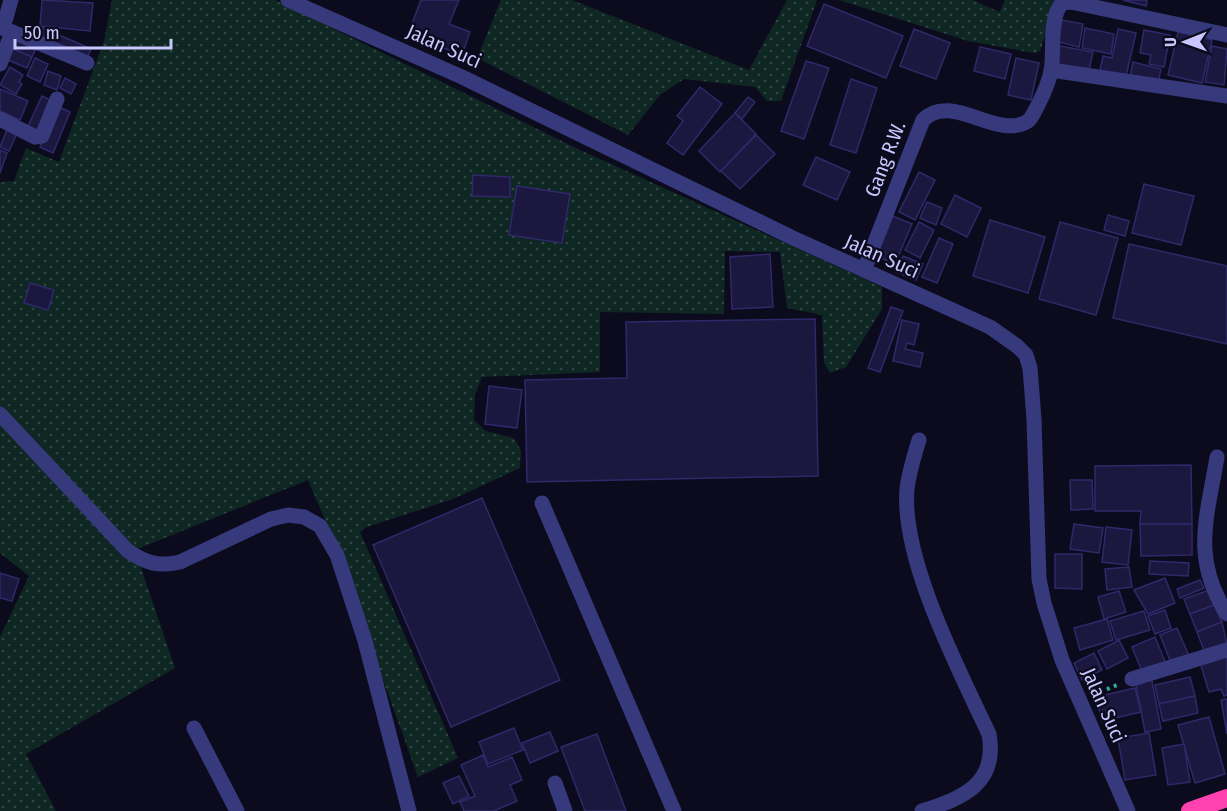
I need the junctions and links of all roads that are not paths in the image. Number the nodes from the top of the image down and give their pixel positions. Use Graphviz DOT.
graph roads {
  1 [pos="11,0"];
  2 [pos="288,0"];
  3 [pos="5,29"];
  4 [pos="1227,35"];
  5 [pos="87,63"];
  6 [pos="0,64"];
  7 [pos="1051,70"];
  8 [pos="1227,96"];
  9 [pos="57,99"];
  10 [pos="0,119"];
  11 [pos="864,270"];
  12 [pos="0,414"];
  13 [pos="919,440"];
  14 [pos="1217,458"];
  15 [pos="542,503"];
  16 [pos="1227,614"];
  17 [pos="1227,650"];
  18 [pos="1132,679"];
  19 [pos="1093,695"];
  20 [pos="1080,703"];
  21 [pos="195,729"];
  22 [pos="555,783"];
  23 [pos="1227,798"];
  24 [pos="237,811"];
  25 [pos="409,811"];
  26 [pos="565,811"];
  27 [pos="674,811"];
  28 [pos="922,811"];
  29 [pos="1128,811"];
  30 [pos="1190,811"];
  1 -- 3 [label="street"];
  2 -- 11 [label="street, Jalan Suci"];
  3 -- 5 [label="street"];
  3 -- 6 [label="street"];
  4 -- 7 [label="street, Gang R.W."];
  7 -- 8 [label="street"];
  7 -- 11 [label="street, Gang R.W."];
  9 -- 10 [label="street"];
  11 -- 20 [label="street, Jalan Suci"];
  12 -- 25 [label="street"];
  13 -- 28 [label="street"];
  14 -- 16 [label="street"];
  15 -- 27 [label="street"];
  17 -- 18 [label="street"];
  19 -- 20 [label="street"];
  20 -- 29 [label="street, Jalan Suci"];
  21 -- 24 [label="street"];
  22 -- 26 [label="street"];
  23 -- 30 [label="highway"];
}
